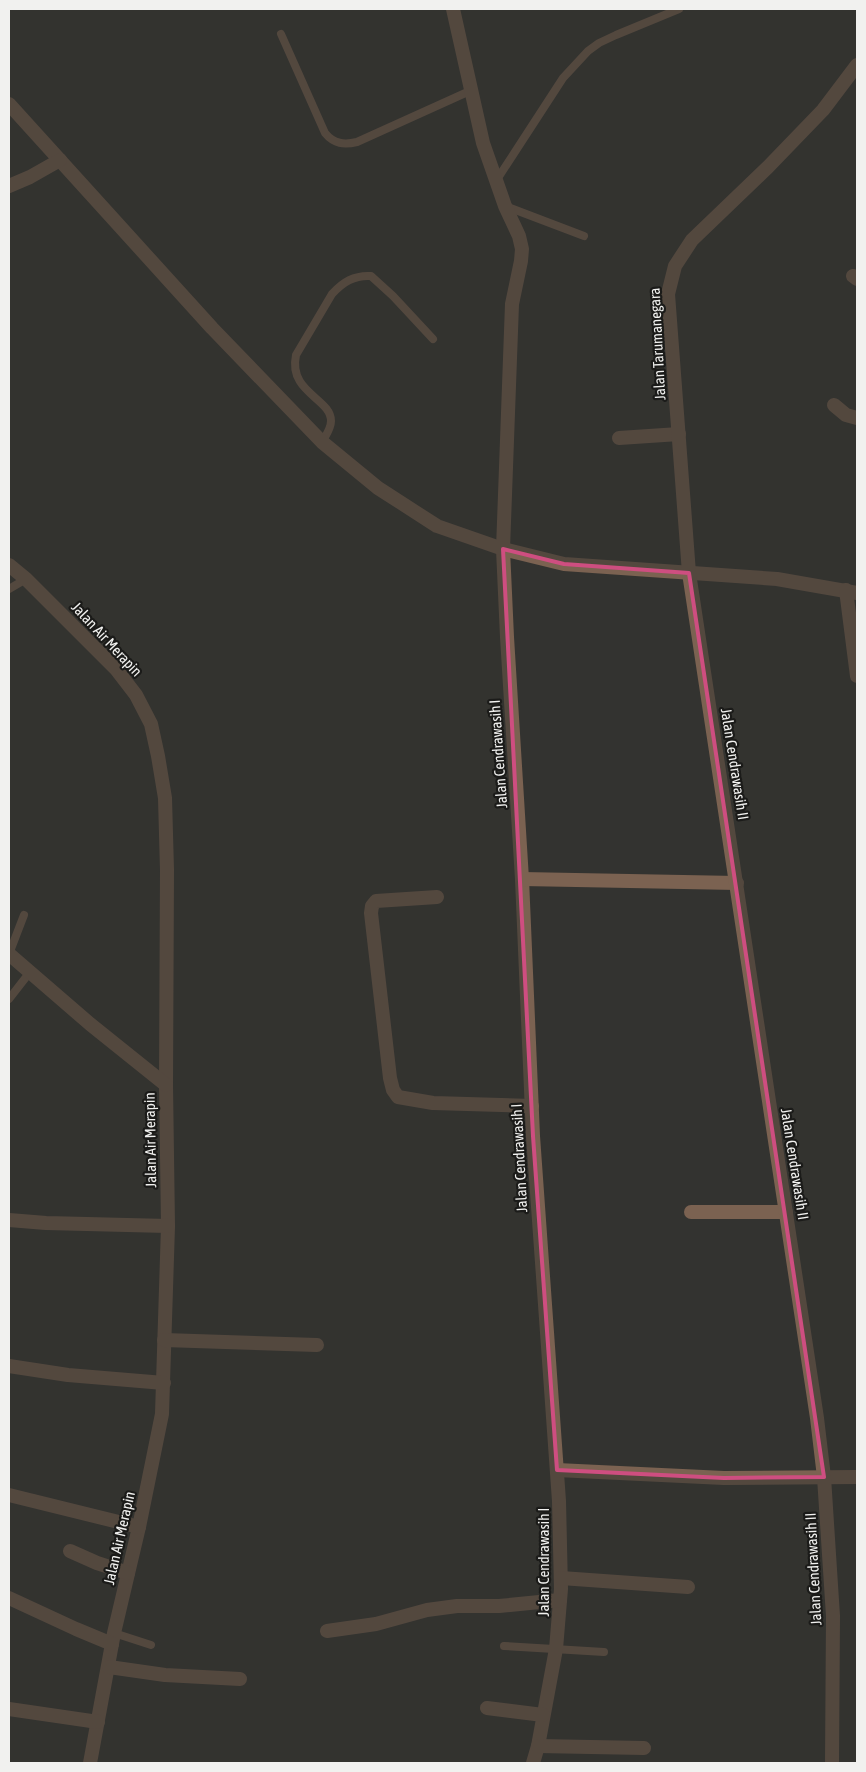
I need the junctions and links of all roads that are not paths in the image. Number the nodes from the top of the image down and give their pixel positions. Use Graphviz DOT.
graph roads {
  1 [pos="453,9"];
  2 [pos="679,9"];
  3 [pos="659,12"];
  4 [pos="281,34"];
  5 [pos="857,65"];
  6 [pos="472,90"];
  7 [pos="9,104"];
  8 [pos="60,160"];
  9 [pos="496,181"];
  10 [pos="9,186"];
  11 [pos="506,206"];
  12 [pos="584,236"];
  13 [pos="433,339"];
  14 [pos="834,405"];
  15 [pos="857,418"];
  16 [pos="679,434"];
  17 [pos="619,438"];
  18 [pos="322,442"];
  19 [pos="503,549"];
  20 [pos="9,565"];
  21 [pos="689,573"];
  22 [pos="26,579"];
  23 [pos="9,589"];
  24 [pos="852,591"];
  25 [pos="857,676"];
  26 [pos="522,879"];
  27 [pos="737,883"];
  28 [pos="437,897"];
  29 [pos="24,915"];
  30 [pos="9,954"];
  31 [pos="30,972"];
  32 [pos="9,998"];
  33 [pos="166,1085"];
  34 [pos="532,1106"];
  35 [pos="691,1212"];
  36 [pos="786,1212"];
  37 [pos="9,1220"];
  38 [pos="168,1226"];
  39 [pos="164,1340"];
  40 [pos="317,1345"];
  41 [pos="9,1366"];
  42 [pos="164,1383"];
  43 [pos="557,1470"];
  44 [pos="824,1477"];
  45 [pos="857,1477"];
  46 [pos="9,1495"];
  47 [pos="139,1527"];
  48 [pos="70,1551"];
  49 [pos="128,1573"];
  50 [pos="561,1578"];
  51 [pos="688,1587"];
  52 [pos="9,1598"];
  53 [pos="560,1600"];
  54 [pos="327,1631"];
  55 [pos="113,1638"];
  56 [pos="150,1645"];
  57 [pos="504,1646"];
  58 [pos="556,1649"];
  59 [pos="604,1652"];
  60 [pos="109,1666"];
  61 [pos="240,1680"];
  62 [pos="487,1708"];
  63 [pos="9,1709"];
  64 [pos="544,1715"];
  65 [pos="98,1722"];
  66 [pos="538,1746"];
  67 [pos="644,1748"];
  68 [pos="90,1763"];
  69 [pos="533,1763"];
  70 [pos="832,1763"];
  1 -- 6 [label="street, Jalan Cendrawasih I"];
  2 -- 3 [label="lane"];
  3 -- 9 [label="lane"];
  4 -- 6 [label="lane"];
  5 -- 16 [label="street, Jalan Tarumanegara"];
  6 -- 9 [label="street, Jalan Cendrawasih I"];
  7 -- 8 [label="street"];
  8 -- 10 [label="street"];
  8 -- 18 [label="street"];
  9 -- 11 [label="street, Jalan Cendrawasih I"];
  11 -- 12 [label="lane"];
  11 -- 19 [label="street, Jalan Cendrawasih I"];
  13 -- 18 [label="lane"];
  14 -- 15 [label="street"];
  16 -- 17 [label="street"];
  16 -- 21 [label="street, Jalan Tarumanegara"];
  18 -- 19 [label="street"];
  19 -- 21 [label="street"];
  19 -- 26 [label="street, Jalan Cendrawasih I"];
  20 -- 22 [label="street, Jalan Air Merapin"];
  21 -- 24 [label="street"];
  21 -- 27 [label="street, Jalan Cendrawasih II"];
  22 -- 23 [label="lane"];
  22 -- 33 [label="street, Jalan Air Merapin"];
  24 -- 25 [label="street"];
  26 -- 27 [label="street"];
  26 -- 34 [label="street, Jalan Cendrawasih I"];
  27 -- 36 [label="street, Jalan Cendrawasih II"];
  28 -- 34 [label="street"];
  29 -- 30 [label="lane"];
  30 -- 31 [label="street"];
  31 -- 32 [label="lane"];
  31 -- 33 [label="street"];
  33 -- 38 [label="street, Jalan Air Merapin"];
  34 -- 43 [label="street, Jalan Cendrawasih I"];
  35 -- 36 [label="street"];
  36 -- 44 [label="street, Jalan Cendrawasih II"];
  37 -- 38 [label="street"];
  38 -- 39 [label="street, Jalan Air Merapin"];
  39 -- 40 [label="street"];
  39 -- 42 [label="street, Jalan Air Merapin"];
  41 -- 42 [label="street"];
  42 -- 47 [label="street, Jalan Air Merapin"];
  43 -- 44 [label="street"];
  43 -- 50 [label="street, Jalan Cendrawasih I"];
  44 -- 45 [label="street"];
  44 -- 70 [label="street, Jalan Cendrawasih II"];
  46 -- 47 [label="street"];
  47 -- 49 [label="street, Jalan Air Merapin"];
  48 -- 49 [label="street"];
  49 -- 55 [label="street, Jalan Air Merapin"];
  50 -- 51 [label="street"];
  50 -- 53 [label="street, Jalan Cendrawasih I"];
  52 -- 55 [label="street"];
  53 -- 54 [label="street"];
  53 -- 58 [label="street, Jalan Cendrawasih I"];
  55 -- 56 [label="lane"];
  55 -- 60 [label="street, Jalan Air Merapin"];
  57 -- 58 [label="lane"];
  58 -- 59 [label="lane"];
  58 -- 64 [label="street, Jalan Cendrawasih I"];
  60 -- 61 [label="street"];
  60 -- 65 [label="street, Jalan Air Merapin"];
  62 -- 64 [label="street"];
  63 -- 65 [label="street"];
  64 -- 66 [label="street, Jalan Cendrawasih I"];
  65 -- 68 [label="street, Jalan Air Merapin"];
  66 -- 67 [label="street"];
  66 -- 69 [label="street, Jalan Cendrawasih I"];
}
